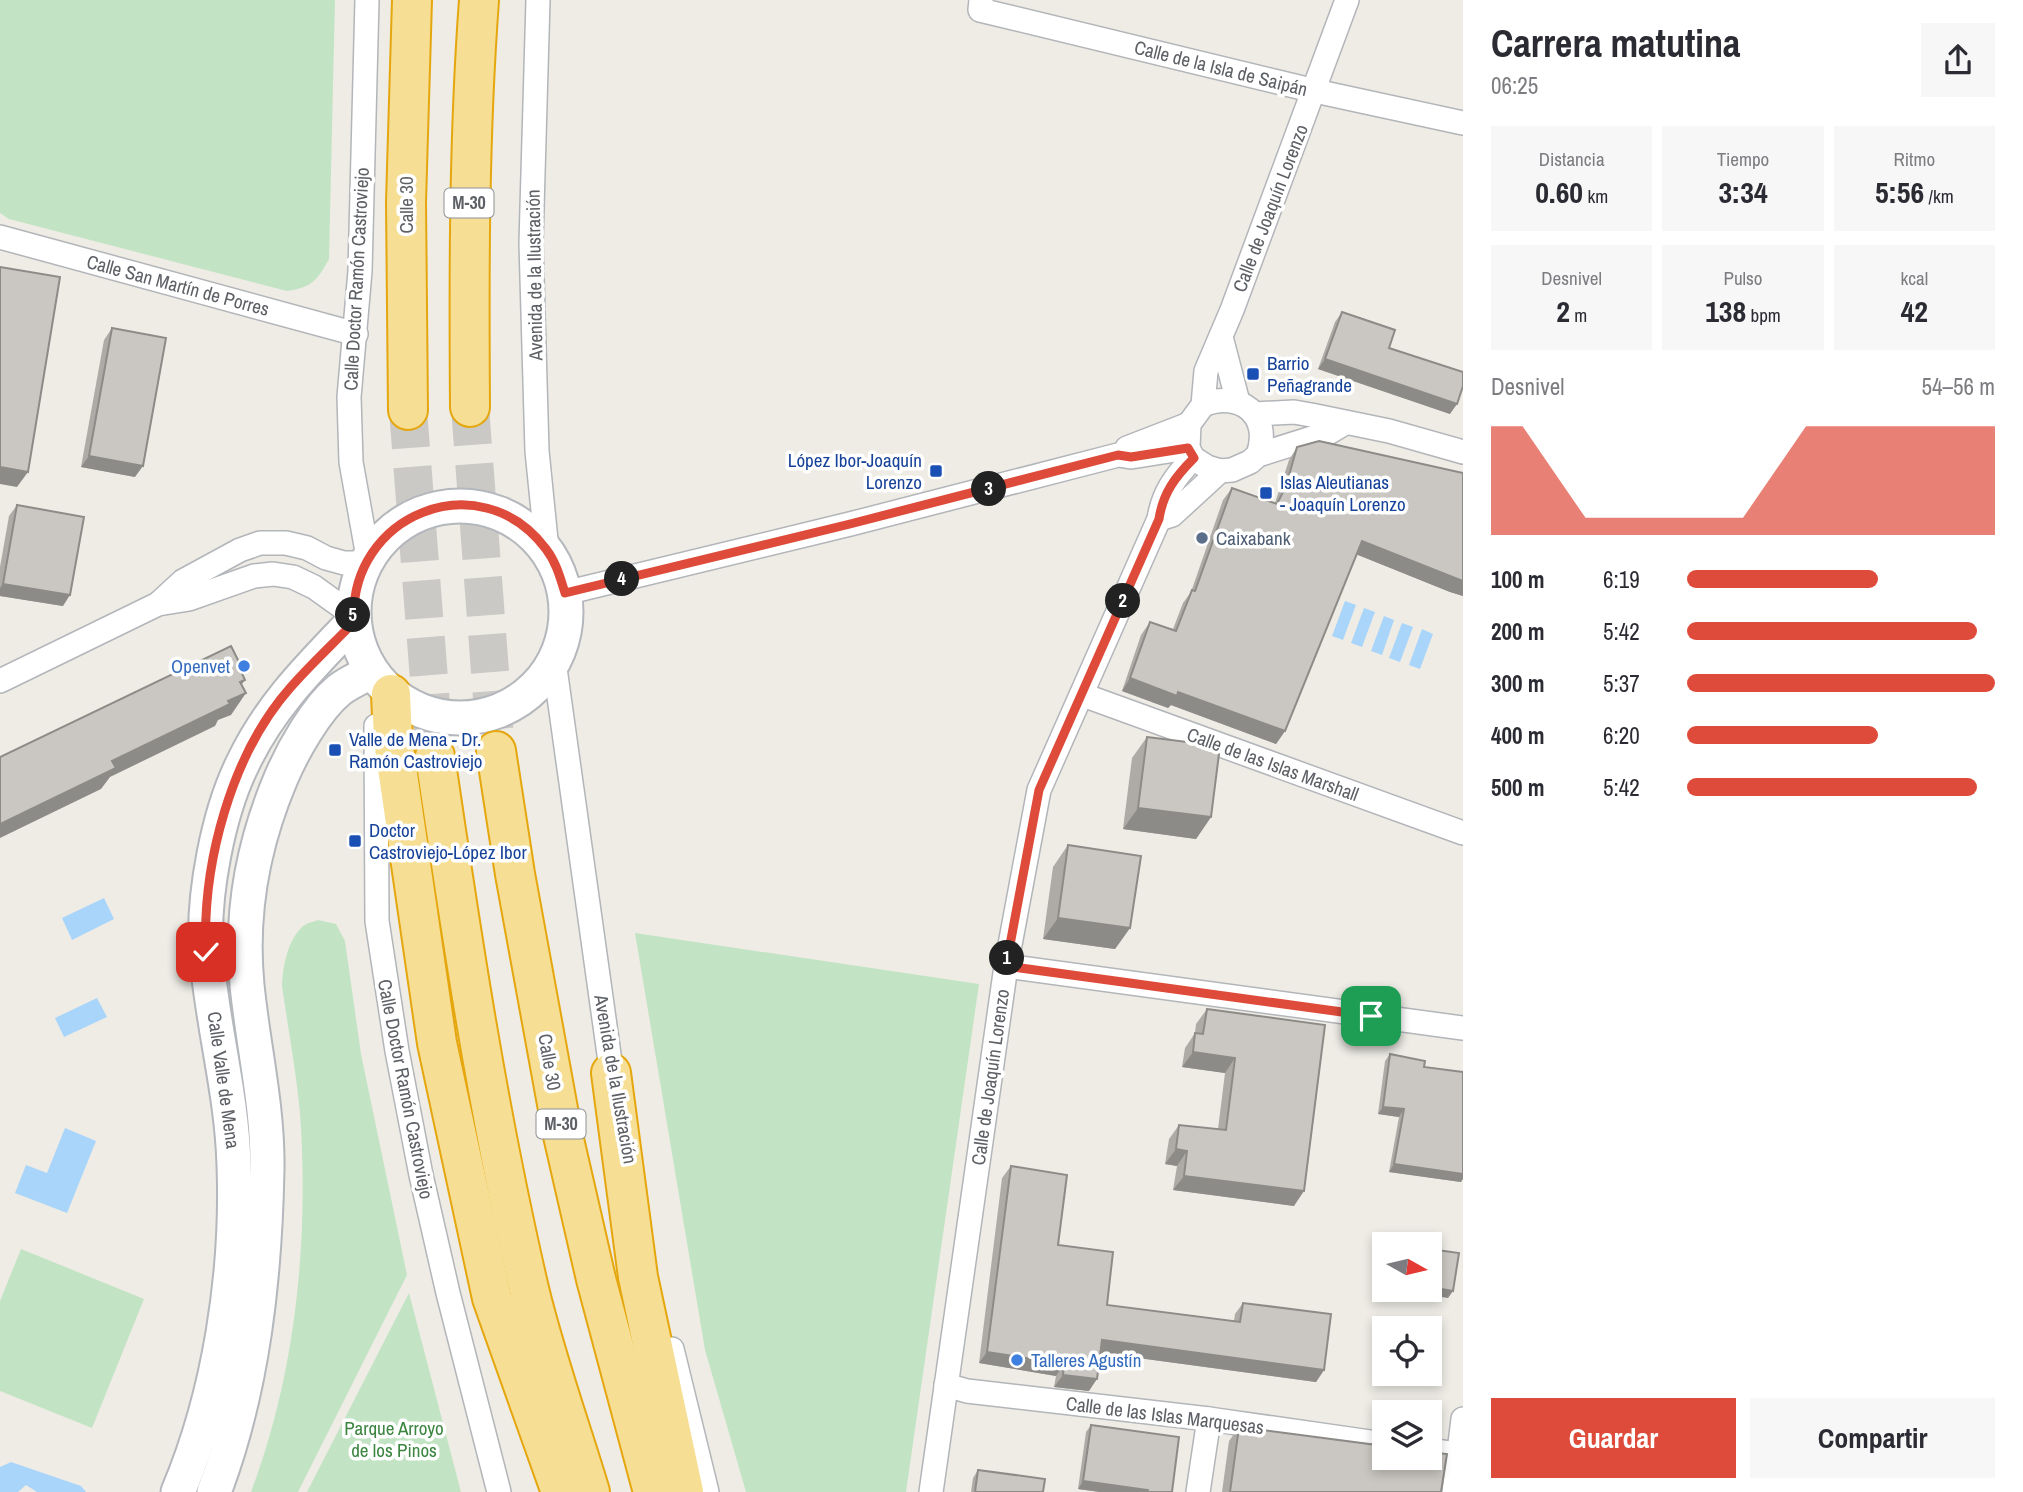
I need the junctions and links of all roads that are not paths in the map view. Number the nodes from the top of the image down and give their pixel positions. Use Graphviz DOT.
graph roads {
  1 [pos="367,0"];
  2 [pos="412,0"];
  3 [pos="479,0"];
  4 [pos="538,0"];
  5 [pos="1347,0"];
  6 [pos="980,5"];
  7 [pos="1315,91"];
  8 [pos="1463,123"];
  9 [pos="0,237"];
  10 [pos="356,334"];
  11 [pos="1221,337"];
  12 [pos="1203,405"];
  13 [pos="470,407"];
  14 [pos="1246,408"];
  15 [pos="408,410"];
  16 [pos="1345,423"];
  17 [pos="1189,424"];
  18 [pos="1460,444"];
  19 [pos="1191,453"];
  20 [pos="1118,455"];
  21 [pos="1258,455"];
  22 [pos="1220,471"];
  23 [pos="1159,519"];
  24 [pos="547,550"];
  25 [pos="366,560"];
  26 [pos="565,593"];
  27 [pos="158,604"];
  28 [pos="353,619"];
  29 [pos="554,661"];
  30 [pos="0,681"];
  31 [pos="379,681"];
  32 [pos="1083,695"];
  33 [pos="496,751"];
  34 [pos="435,756"];
  35 [pos="1463,833"];
  36 [pos="1006,966"];
  37 [pos="1463,1028"];
  38 [pos="611,1073"];
  39 [pos="946,1385"];
  40 [pos="1209,1419"];
  41 [pos="1463,1419"];
  42 [pos="1372,1442"];
  43 [pos="1442,1452"];
  44 [pos="1461,1455"];
  45 [pos="178,1492"];
  46 [pos="214,1492"];
  47 [pos="499,1492"];
  48 [pos="561,1492"];
  49 [pos="590,1492"];
  50 [pos="653,1492"];
  51 [pos="684,1492"];
  52 [pos="707,1492"];
  53 [pos="931,1492"];
  54 [pos="1198,1492"];
  55 [pos="1454,1492"];
  1 -- 10 [label="street, Calle Doctor Ramón Castroviejo"];
  2 -- 15 [label="highway, Calle 30"];
  3 -- 13 [label="highway, M-30"];
  4 -- 24 [label="street, Avenida de la Ilustración"];
  5 -- 7 [label="street, Calle de Joaquín Lorenzo"];
  6 -- 7 [label="street, Calle de la Isla de Saipán"];
  7 -- 8 [label="street, Calle de la Isla de Saipán"];
  7 -- 11 [label="street, Calle de Joaquín Lorenzo"];
  9 -- 10 [label="street, Calle San Martín de Porres"];
  10 -- 25 [label="street, Calle Doctor Ramón Castroviejo"];
  11 -- 12 [label="street, Calle de Joaquín Lorenzo"];
  11 -- 14 [label="street"];
  12 -- 14 [label="street"];
  12 -- 17 [label="street"];
  14 -- 16 [label="street"];
  14 -- 21 [label="street"];
  16 -- 18 [label="street"];
  16 -- 21 [label="street"];
  17 -- 19 [label="street"];
  17 -- 20 [label="street"];
  19 -- 20 [label="street"];
  19 -- 22 [label="street"];
  19 -- 23 [label="street, Calle de Joaquín Lorenzo"];
  20 -- 26 [label="street"];
  21 -- 22 [label="street"];
  22 -- 23 [label="street"];
  23 -- 32 [label="street, Calle de Joaquín Lorenzo"];
  24 -- 25 [label="main road"];
  24 -- 26 [label="main road"];
  25 -- 27 [label="street"];
  25 -- 28 [label="main road"];
  26 -- 29 [label="main road"];
  27 -- 28 [label="street"];
  27 -- 30 [label="street"];
  28 -- 31 [label="main road"];
  28 -- 45 [label="main road, Calle Valle de Mena"];
  29 -- 31 [label="main road"];
  29 -- 38 [label="street, Avenida de la Ilustración"];
  31 -- 46 [label="main road, Calle Valle de Mena"];
  31 -- 47 [label="street, Calle Doctor Ramón Castroviejo"];
  31 -- 48 [label="highway"];
  32 -- 35 [label="street, Calle de las Islas Marshall"];
  32 -- 36 [label="street, Calle de Joaquín Lorenzo"];
  33 -- 50 [label="highway, Calle 30 / M-30"];
  34 -- 49 [label="highway"];
  36 -- 37 [label="street"];
  36 -- 39 [label="street, Calle de Joaquín Lorenzo"];
  38 -- 51 [label="highway"];
  38 -- 52 [label="street, Avenida de la Ilustración"];
  39 -- 40 [label="street, Calle de las Islas Marquesas"];
  39 -- 53 [label="street, Calle de Joaquín Lorenzo"];
  40 -- 42 [label="street, Calle de las Islas Marquesas"];
  40 -- 54 [label="street"];
  41 -- 44 [label="street"];
  43 -- 44 [label="street"];
  44 -- 55 [label="street"];
}
